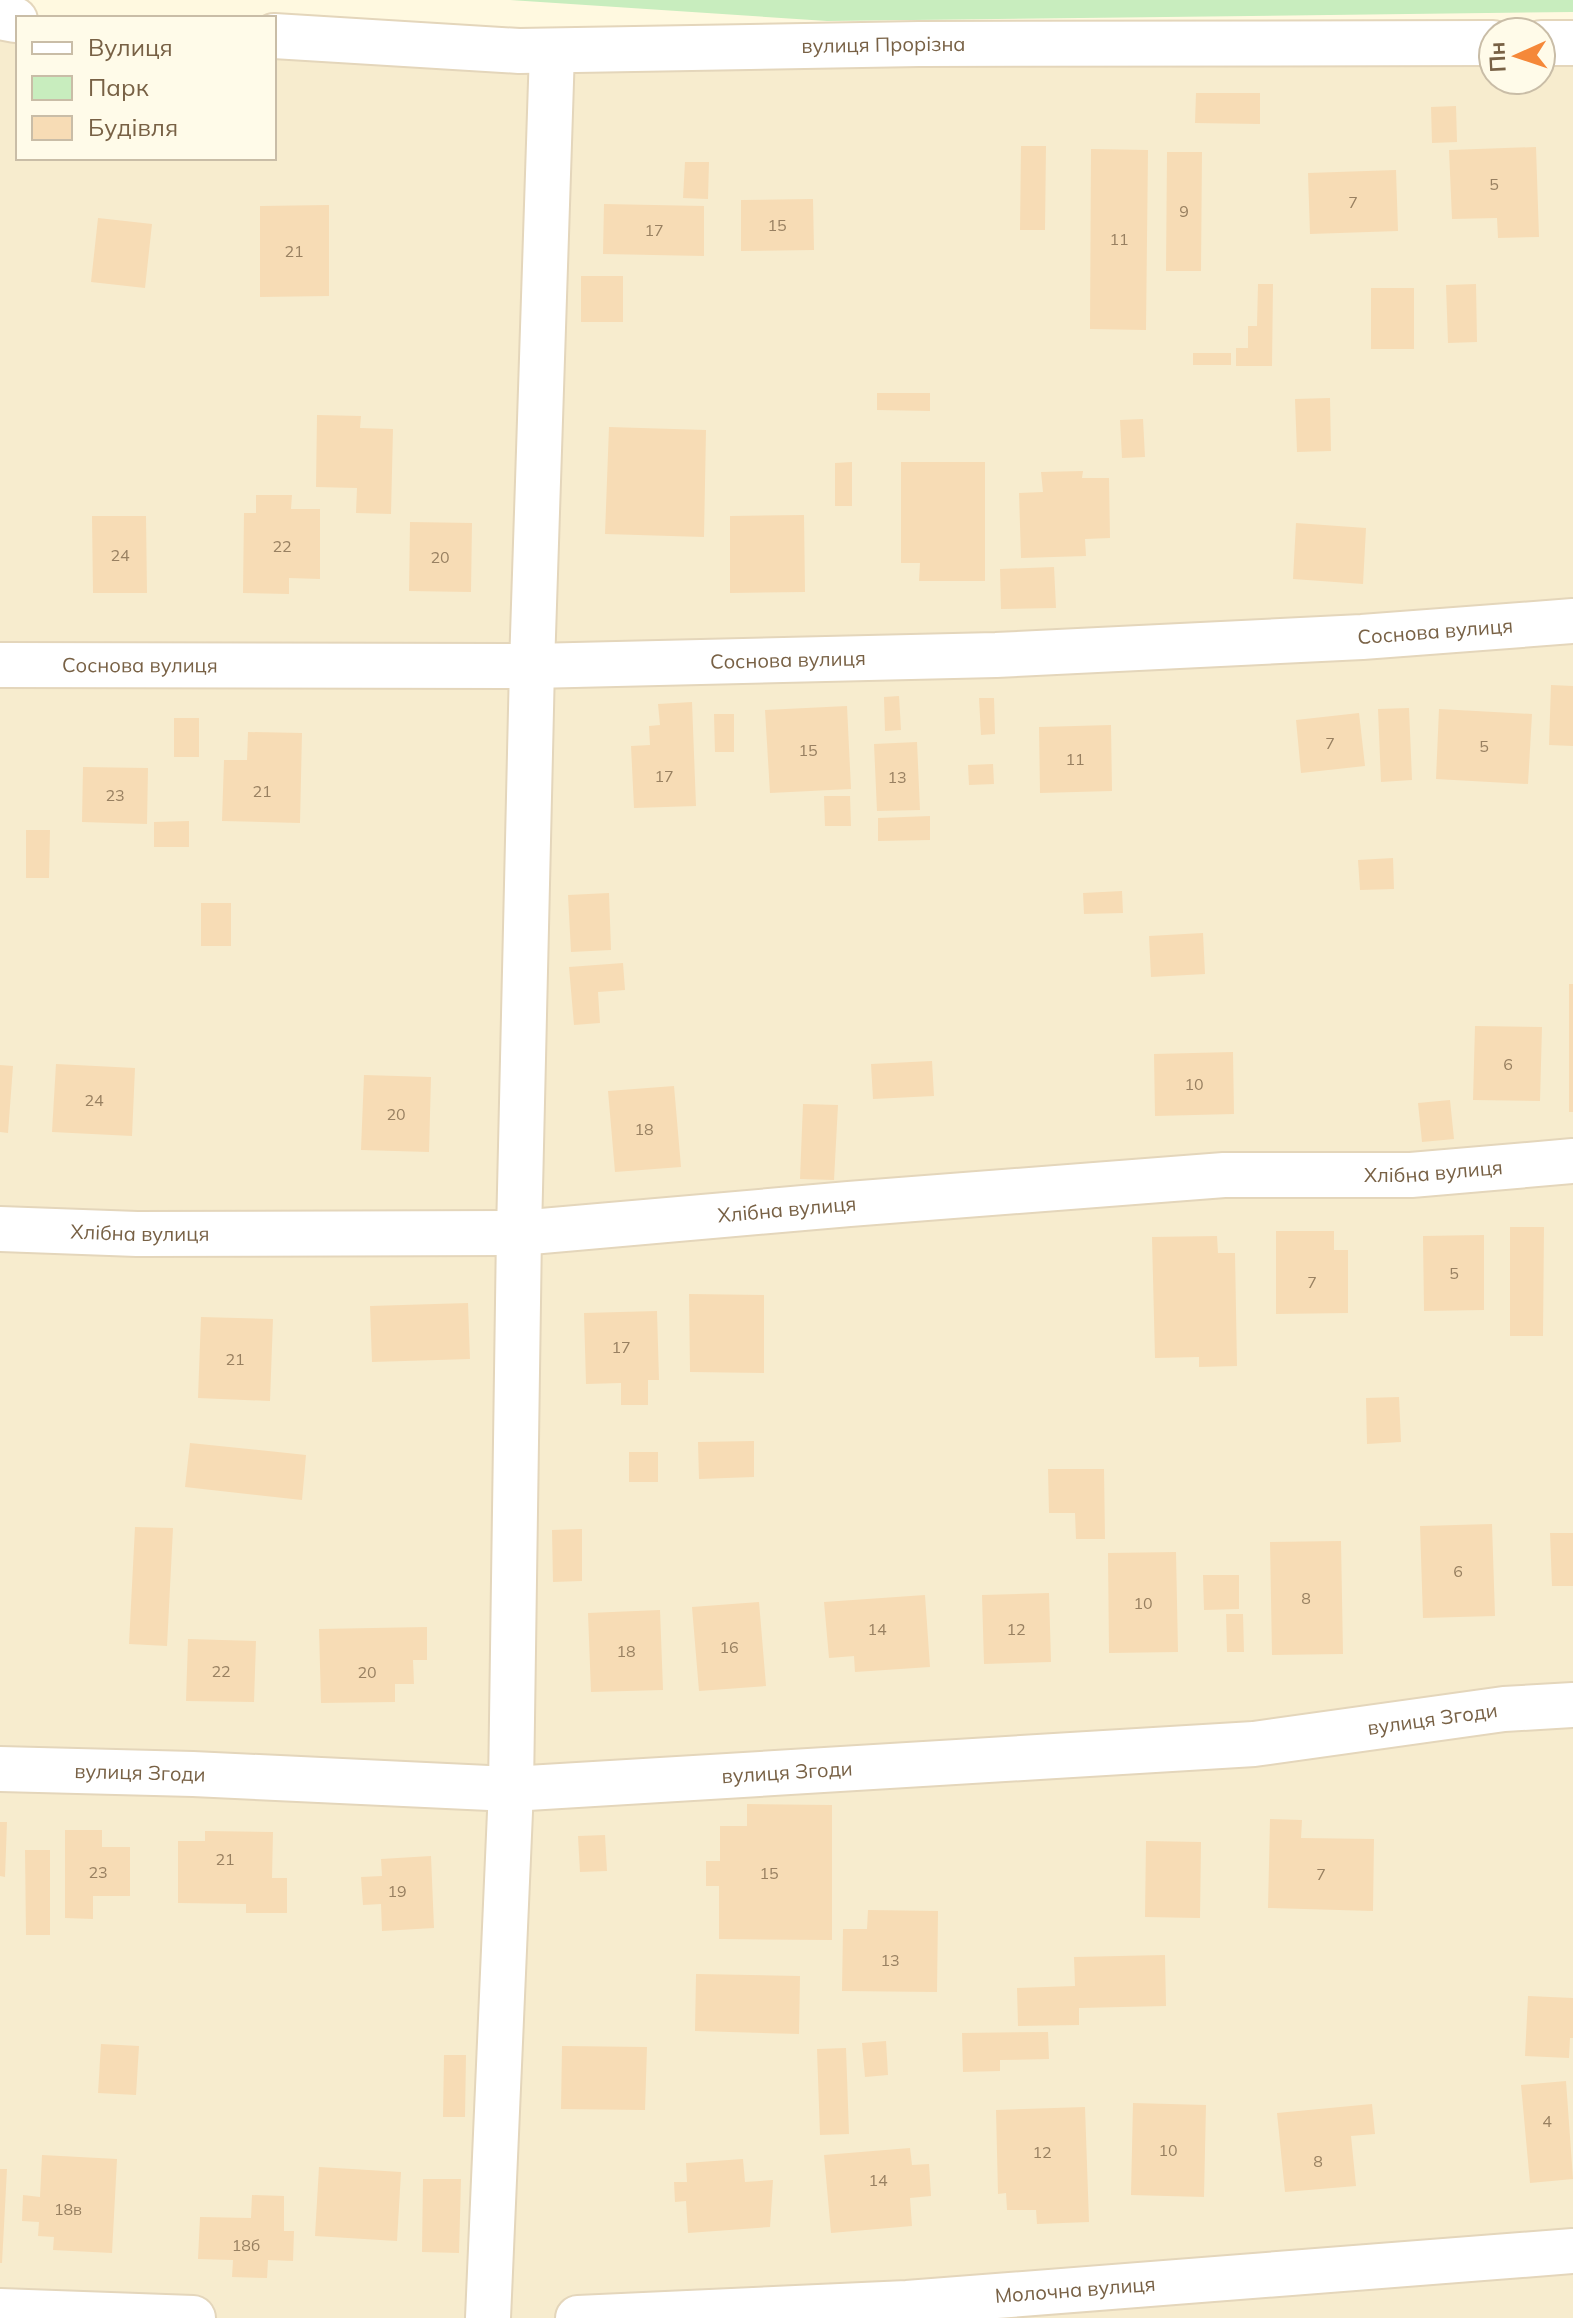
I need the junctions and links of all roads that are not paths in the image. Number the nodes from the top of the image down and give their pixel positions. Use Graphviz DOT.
graph roads {
  1 [pos="276,36"];
  2 [pos="1477,43"];
  3 [pos="552,51"];
  4 [pos="1573,621"];
  5 [pos="0,665"];
  6 [pos="532,666"];
  7 [pos="1573,1161"];
  8 [pos="0,1229"];
  9 [pos="519,1233"];
  10 [pos="1573,1705"];
  11 [pos="0,1769"];
  12 [pos="511,1789"];
  13 [pos="1573,2251"];
  14 [pos="0,2311"];
  15 [pos="193,2318"];
  16 [pos="488,2318"];
  17 [pos="578,2318"];
  1 -- 3 [label="street, вулиця Прорізна"];
  2 -- 3 [label="street, вулиця Прорізна"];
  3 -- 6 [label="street"];
  4 -- 6 [label="street, Соснова вулиця"];
  5 -- 6 [label="street, Соснова вулиця"];
  6 -- 9 [label="street"];
  7 -- 9 [label="street, Хлібна вулиця"];
  8 -- 9 [label="street, Хлібна вулиця"];
  9 -- 12 [label="street"];
  10 -- 12 [label="street, вулиця Згоди"];
  11 -- 12 [label="street, вулиця Згоди"];
  12 -- 16 [label="street"];
  13 -- 17 [label="street, Молочна вулиця"];
  14 -- 15 [label="street"];
}
